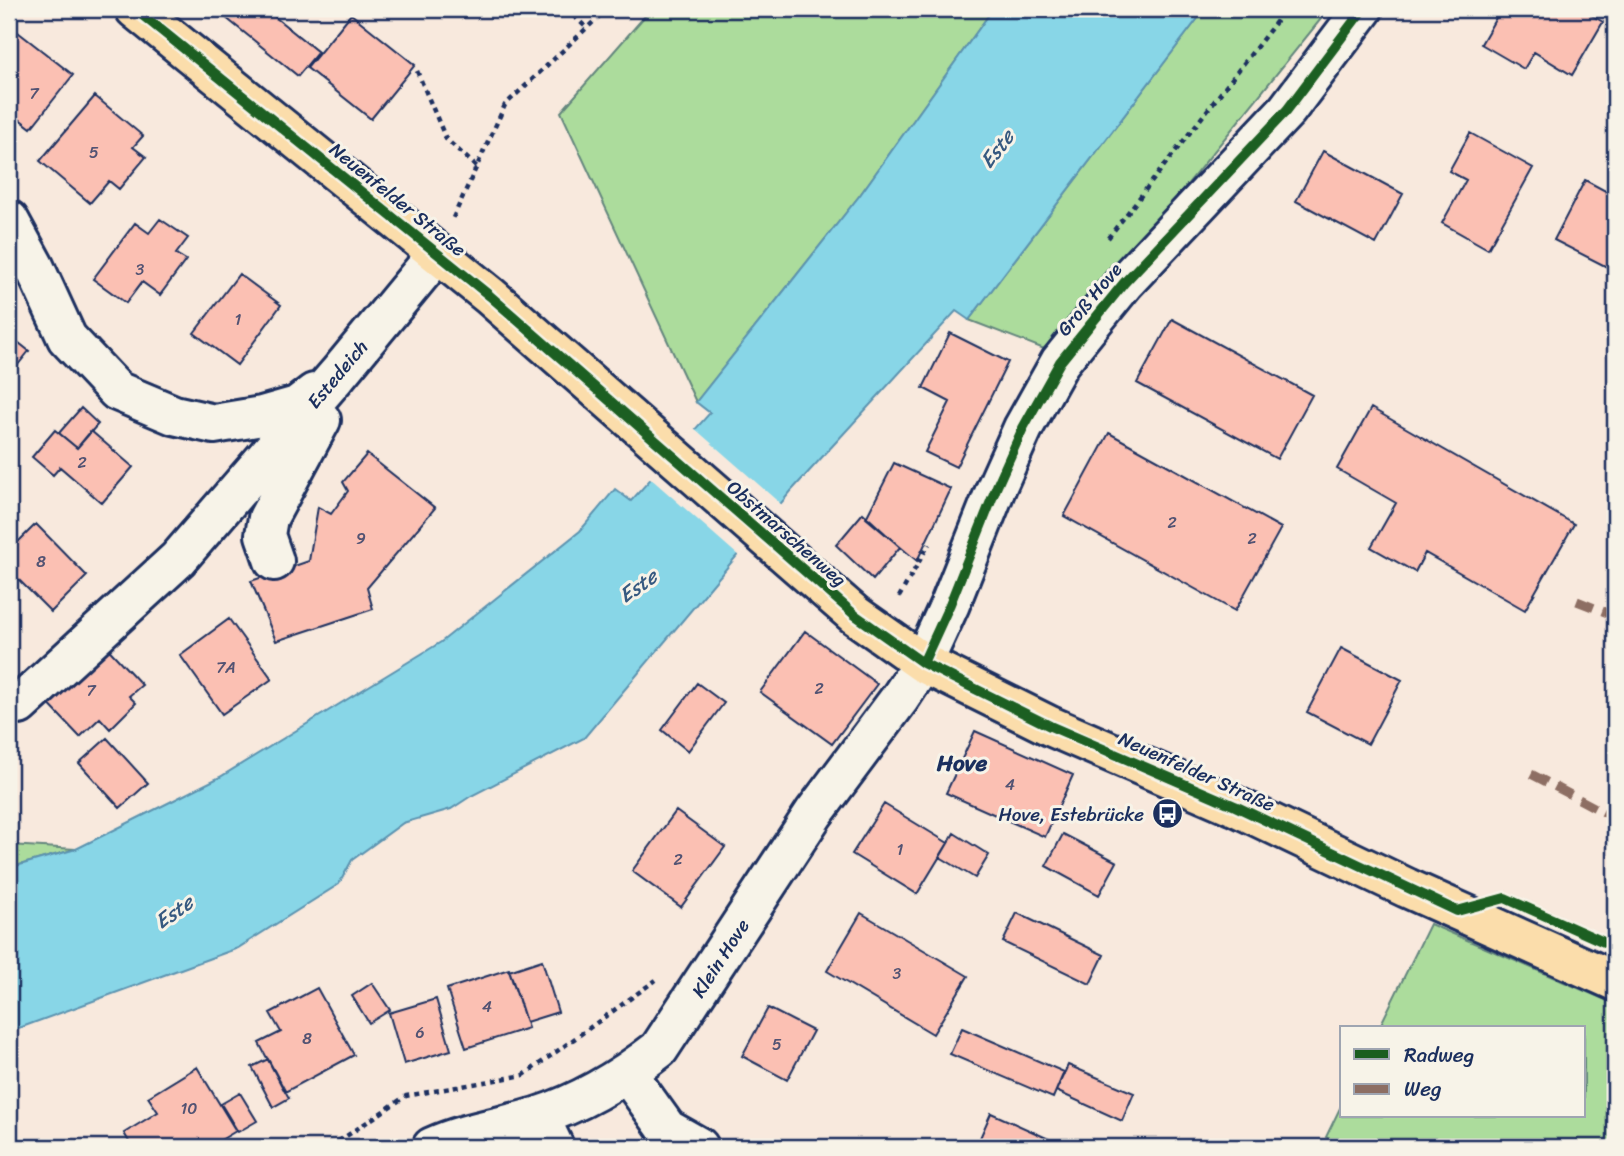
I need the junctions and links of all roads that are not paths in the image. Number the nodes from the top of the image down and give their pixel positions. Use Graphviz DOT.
graph roads {
  1 [pos="135,9"];
  2 [pos="1363,9"];
  3 [pos="9,220"];
  4 [pos="437,254"];
  5 [pos="369,335"];
  6 [pos="338,374"];
  7 [pos="634,421"];
  8 [pos="274,561"];
  9 [pos="923,663"];
  10 [pos="19,705"];
  11 [pos="1615,981"];
  12 [pos="627,1073"];
  13 [pos="546,1132"];
  14 [pos="432,1147"];
  15 [pos="699,1147"];
  1 -- 4 [label="main road, Neuenfelder Straße"];
  2 -- 9 [label="street, Groß Hove"];
  3 -- 6 [label="street"];
  4 -- 5 [label="street, Estedeich"];
  4 -- 7 [label="main road, Neuenfelder Straße"];
  5 -- 6 [label="street, Estedeich"];
  5 -- 8 [label="street"];
  6 -- 10 [label="street, Estedeich"];
  7 -- 9 [label="main road, Obstmarschenweg"];
  9 -- 11 [label="main road, Neuenfelder Straße"];
  9 -- 12 [label="street, Klein Hove"];
  12 -- 13 [label="street, Klein Hove"];
  12 -- 15 [label="street"];
  13 -- 14 [label="street, Klein Hove"];
}
